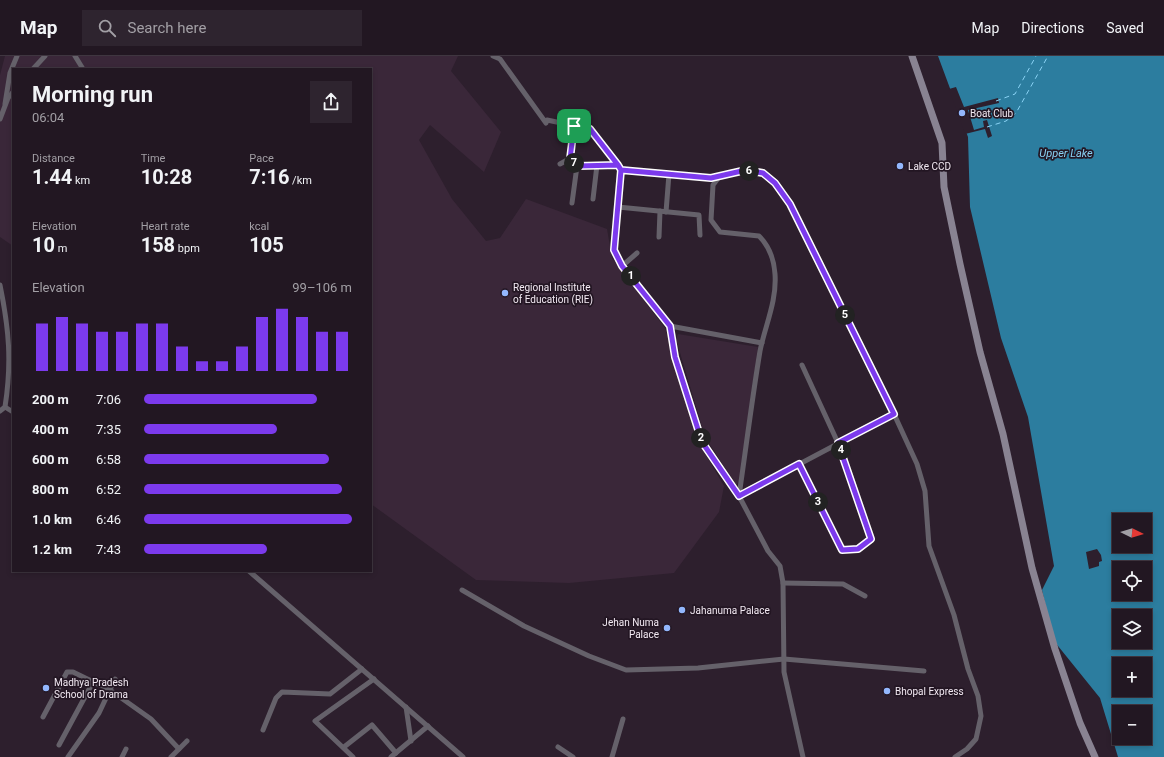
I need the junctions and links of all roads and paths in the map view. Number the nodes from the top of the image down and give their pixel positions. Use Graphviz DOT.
graph roads {
  1 [pos="17,56"];
  2 [pos="45,56"];
  3 [pos="75,56"];
  4 [pos="493,56"];
  5 [pos="912,56"];
  6 [pos="12,68"];
  7 [pos="12,68"];
  8 [pos="34,68"];
  9 [pos="82,68"];
  10 [pos="12,94"];
  11 [pos="5,104"];
  12 [pos="0,119"];
  13 [pos="574,126"];
  14 [pos="570,159"];
  15 [pos="560,164"];
  16 [pos="597,165"];
  17 [pos="618,165"];
  18 [pos="577,166"];
  19 [pos="621,170"];
  20 [pos="669,174"];
  21 [pos="719,177"];
  22 [pos="593,199"];
  23 [pos="572,203"];
  24 [pos="618,207"];
  25 [pos="660,211"];
  26 [pos="666,212"];
  27 [pos="700,235"];
  28 [pos="659,237"];
  29 [pos="637,253"];
  30 [pos="622,266"];
  31 [pos="0,285"];
  32 [pos="670,326"];
  33 [pos="762,343"];
  34 [pos="802,365"];
  35 [pos="5,407"];
  36 [pos="0,411"];
  37 [pos="12,411"];
  38 [pos="894,414"];
  39 [pos="838,443"];
  40 [pos="799,464"];
  41 [pos="739,496"];
  42 [pos="250,572"];
  43 [pos="783,583"];
  44 [pos="462,590"];
  45 [pos="866,596"];
  46 [pos="784,659"];
  47 [pos="362,669"];
  48 [pos="924,671"];
  49 [pos="115,679"];
  50 [pos="374,679"];
  51 [pos="93,682"];
  52 [pos="110,690"];
  53 [pos="406,707"];
  54 [pos="43,717"];
  55 [pos="623,719"];
  56 [pos="428,726"];
  57 [pos="263,730"];
  58 [pos="187,741"];
  59 [pos="411,741"];
  60 [pos="59,745"];
  61 [pos="344,747"];
  62 [pos="558,747"];
  63 [pos="126,749"];
  64 [pos="179,749"];
  65 [pos="396,752"];
  66 [pos="68,757"];
  67 [pos="122,757"];
  68 [pos="171,757"];
  69 [pos="353,757"];
  70 [pos="391,757"];
  71 [pos="463,757"];
  72 [pos="573,757"];
  73 [pos="612,757"];
  74 [pos="803,757"];
  75 [pos="955,757"];
  76 [pos="1095,757"];
  1 -- 7 [label="street"];
  2 -- 8 [label="street"];
  3 -- 9 [label="street"];
  4 -- 13 [label="street"];
  5 -- 76 [label="street"];
  6 -- 11 [label="street"];
  10 -- 11 [label="street"];
  11 -- 12 [label="street"];
  13 -- 14 [label="street"];
  13 -- 17 [label="street"];
  14 -- 15 [label="street"];
  14 -- 18 [label="street"];
  16 -- 17 [label="street"];
  16 -- 18 [label="street"];
  16 -- 22 [label="street"];
  17 -- 19 [label="street"];
  18 -- 23 [label="street"];
  19 -- 20 [label="street"];
  19 -- 24 [label="street"];
  20 -- 21 [label="street"];
  20 -- 26 [label="street"];
  21 -- 33 [label="street"];
  21 -- 38 [label="street"];
  24 -- 25 [label="street"];
  24 -- 30 [label="street"];
  25 -- 26 [label="street"];
  25 -- 28 [label="street"];
  26 -- 27 [label="street"];
  29 -- 30 [label="street"];
  30 -- 32 [label="street"];
  31 -- 35 [label="street"];
  32 -- 33 [label="street"];
  32 -- 41 [label="street"];
  33 -- 41 [label="street"];
  34 -- 39 [label="street"];
  35 -- 36 [label="street"];
  35 -- 37 [label="street"];
  38 -- 39 [label="street"];
  38 -- 75 [label="street"];
  39 -- 40 [label="street"];
  39 -- 40 [label="street"];
  40 -- 41 [label="street"];
  41 -- 43 [label="street"];
  42 -- 47 [label="street"];
  43 -- 45 [label="street"];
  43 -- 46 [label="street"];
  44 -- 46 [label="street"];
  46 -- 48 [label="street"];
  46 -- 74 [label="street"];
  47 -- 50 [label="street"];
  47 -- 57 [label="street"];
  49 -- 52 [label="street"];
  50 -- 53 [label="street"];
  50 -- 61 [label="street"];
  51 -- 52 [label="street"];
  51 -- 54 [label="street"];
  51 -- 60 [label="street"];
  52 -- 64 [label="street"];
  52 -- 66 [label="street"];
  53 -- 56 [label="street"];
  53 -- 59 [label="street"];
  55 -- 73 [label="street"];
  56 -- 59 [label="street"];
  56 -- 71 [label="street"];
  58 -- 64 [label="street"];
  59 -- 65 [label="street"];
  61 -- 65 [label="street"];
  61 -- 69 [label="street"];
  62 -- 72 [label="street"];
  63 -- 67 [label="street"];
  64 -- 68 [label="street"];
  65 -- 70 [label="street"];
}
